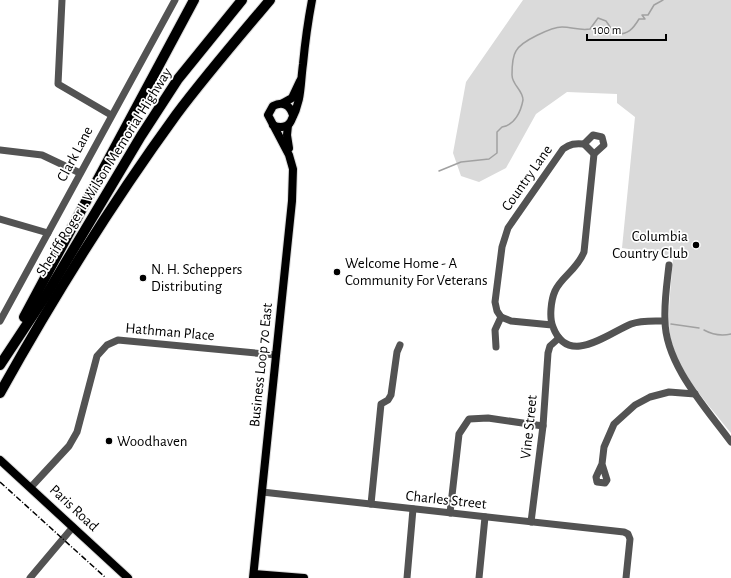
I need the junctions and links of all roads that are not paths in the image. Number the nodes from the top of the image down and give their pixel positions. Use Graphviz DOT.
graph roads {
  1 [pos="62,0"];
  2 [pos="175,0"];
  3 [pos="194,0"];
  4 [pos="242,0"];
  5 [pos="270,0"];
  6 [pos="312,0"];
  7 [pos="302,76"];
  8 [pos="283,103"];
  9 [pos="111,115"];
  10 [pos="293,115"];
  11 [pos="273,125"];
  12 [pos="288,125"];
  13 [pos="584,144"];
  14 [pos="0,150"];
  15 [pos="594,154"];
  16 [pos="289,155"];
  17 [pos="80,172"];
  18 [pos="0,220"];
  19 [pos="48,234"];
  20 [pos="669,265"];
  21 [pos="501,317"];
  22 [pos="0,321"];
  23 [pos="664,321"];
  24 [pos="552,325"];
  25 [pos="559,338"];
  26 [pos="400,345"];
  27 [pos="496,347"];
  28 [pos="276,355"];
  29 [pos="0,364"];
  30 [pos="0,393"];
  31 [pos="695,394"];
  32 [pos="543,426"];
  33 [pos="731,442"];
  34 [pos="0,460"];
  35 [pos="602,464"];
  36 [pos="31,487"];
  37 [pos="262,492"];
  38 [pos="371,504"];
  39 [pos="413,509"];
  40 [pos="450,513"];
  41 [pos="485,517"];
  42 [pos="531,522"];
  43 [pos="73,527"];
  44 [pos="252,577"];
  45 [pos="30,578"];
  46 [pos="128,578"];
  47 [pos="300,578"];
  48 [pos="304,578"];
  49 [pos="407,578"];
  50 [pos="479,578"];
  51 [pos="626,578"];
  1 -- 9 [label="street"];
  2 -- 9 [label="street, Clark Lane"];
  3 -- 29 [label="highway"];
  4 -- 29 [label="highway, Sheriff Roger I. Wilson Memorial Highway"];
  5 -- 30 [label="highway, Sheriff Roger I. Wilson Memorial Highway"];
  6 -- 7 [label="main road"];
  7 -- 8 [label="main road"];
  7 -- 10 [label="main road"];
  8 -- 10 [label="main road"];
  8 -- 11 [label="main road"];
  9 -- 17 [label="street, Clark Lane"];
  10 -- 12 [label="main road"];
  11 -- 12 [label="main road"];
  11 -- 16 [label="main road, Business Loop 70 East"];
  12 -- 16 [label="main road, Business Loop 70 East"];
  13 -- 15 [label="street"];
  13 -- 15 [label="street, Country Lane"];
  13 -- 21 [label="street, Country Lane"];
  14 -- 17 [label="street"];
  15 -- 24 [label="street"];
  16 -- 28 [label="main road, Business Loop 70 East"];
  17 -- 19 [label="street, Clark Lane"];
  18 -- 19 [label="street"];
  19 -- 22 [label="street, Clark Lane"];
  20 -- 23 [label="street"];
  21 -- 24 [label="street"];
  21 -- 27 [label="street"];
  23 -- 25 [label="street"];
  23 -- 31 [label="street"];
  24 -- 25 [label="street"];
  25 -- 32 [label="street, Vine Street"];
  26 -- 38 [label="street"];
  28 -- 36 [label="street, Hathman Place"];
  28 -- 37 [label="main road, Business Loop 70 East"];
  31 -- 33 [label="street"];
  31 -- 35 [label="street"];
  32 -- 40 [label="street"];
  32 -- 42 [label="street, Vine Street"];
  34 -- 36 [label="main road, Paris Road"];
  36 -- 43 [label="main road, Paris Road"];
  37 -- 38 [label="street, Charles Street"];
  37 -- 44 [label="main road, Business Loop 70 East"];
  38 -- 39 [label="street, Charles Street"];
  39 -- 40 [label="street, Charles Street"];
  39 -- 49 [label="street"];
  40 -- 41 [label="street, Charles Street"];
  41 -- 42 [label="street, Charles Street"];
  41 -- 50 [label="street"];
  42 -- 51 [label="street, Charles Street"];
  43 -- 45 [label="street"];
  43 -- 46 [label="main road, Paris Road"];
  44 -- 47 [label="main road"];
  47 -- 48 [label="main road"];
}
